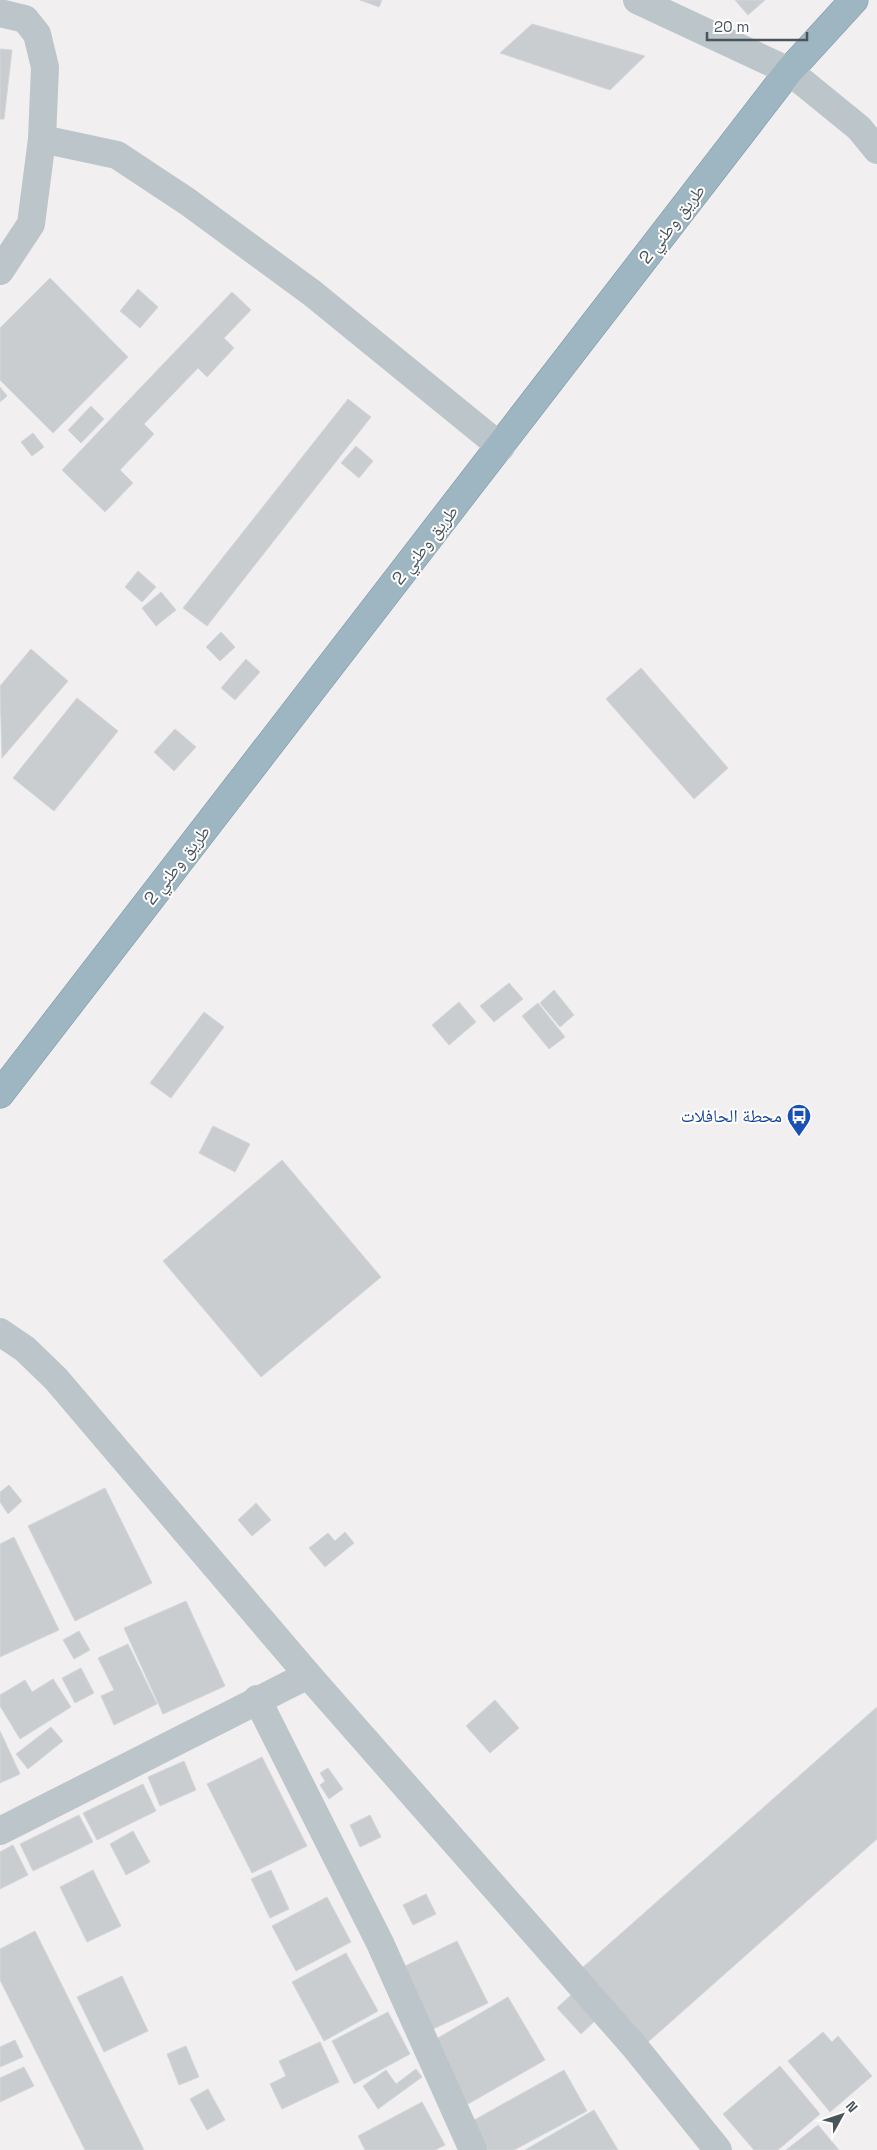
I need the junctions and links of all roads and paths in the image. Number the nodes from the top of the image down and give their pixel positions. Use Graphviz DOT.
graph roads {
  1 [pos="637,0"];
  2 [pos="854,0"];
  3 [pos="0,13"];
  4 [pos="789,71"];
  5 [pos="42,139"];
  6 [pos="877,150"];
  7 [pos="0,271"];
  8 [pos="501,447"];
  9 [pos="0,1094"];
  10 [pos="0,1332"];
  11 [pos="308,1675"];
  12 [pos="257,1699"];
  13 [pos="0,1831"];
  14 [pos="473,2150"];
  15 [pos="718,2150"];
  1 -- 4 [label="street"];
  2 -- 4 [label="highway, طريق وطني 2"];
  3 -- 5 [label="street"];
  4 -- 6 [label="street"];
  4 -- 8 [label="highway, طريق وطني 2"];
  5 -- 7 [label="street"];
  5 -- 8 [label="street"];
  8 -- 9 [label="highway, طريق وطني 2"];
  10 -- 11 [label="street"];
  11 -- 12 [label="street"];
  11 -- 15 [label="street"];
  12 -- 13 [label="street"];
  12 -- 14 [label="street"];
}
